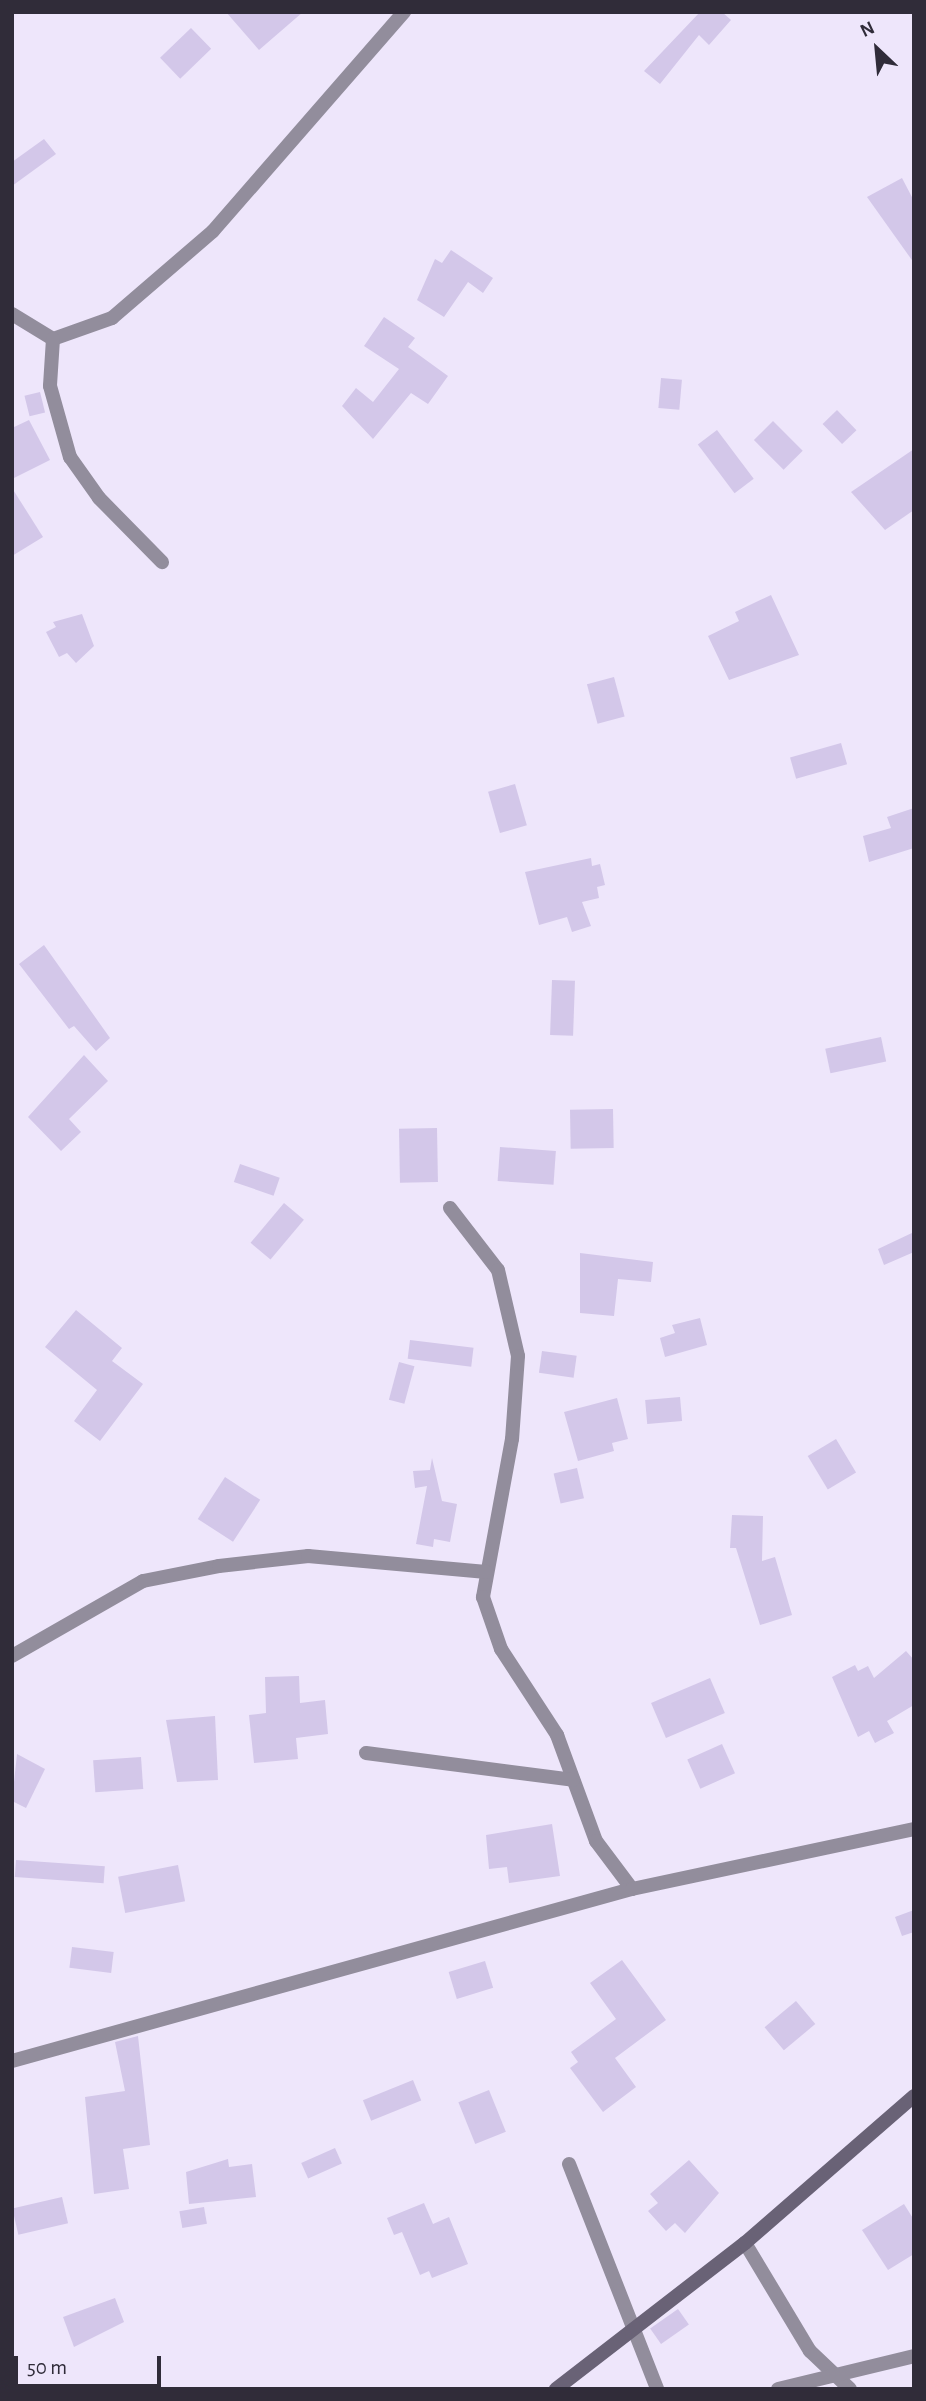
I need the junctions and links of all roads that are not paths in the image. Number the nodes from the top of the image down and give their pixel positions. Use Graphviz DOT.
graph roads {
  1 [pos="404,12"];
  2 [pos="12,314"];
  3 [pos="52,339"];
  4 [pos="162,562"];
  5 [pos="450,1208"];
  6 [pos="486,1572"];
  7 [pos="12,1656"];
  8 [pos="366,1753"];
  9 [pos="573,1780"];
  10 [pos="914,1829"];
  11 [pos="632,1889"];
  12 [pos="12,2061"];
  13 [pos="914,2096"];
  14 [pos="569,2164"];
  15 [pos="746,2243"];
  16 [pos="634,2325"];
  17 [pos="914,2356"];
  18 [pos="839,2376"];
  19 [pos="555,2389"];
  20 [pos="657,2389"];
  21 [pos="778,2389"];
  22 [pos="850,2389"];
  1 -- 3 [label="street"];
  2 -- 3 [label="street"];
  3 -- 4 [label="street"];
  5 -- 6 [label="street"];
  6 -- 7 [label="street"];
  6 -- 9 [label="street"];
  8 -- 9 [label="street"];
  9 -- 11 [label="street"];
  10 -- 11 [label="street"];
  11 -- 12 [label="street"];
  13 -- 15 [label="street"];
  14 -- 16 [label="street"];
  15 -- 16 [label="street"];
  15 -- 18 [label="street"];
  16 -- 19 [label="street"];
  16 -- 20 [label="street"];
  17 -- 18 [label="street"];
  18 -- 21 [label="street"];
  18 -- 22 [label="street"];
}
